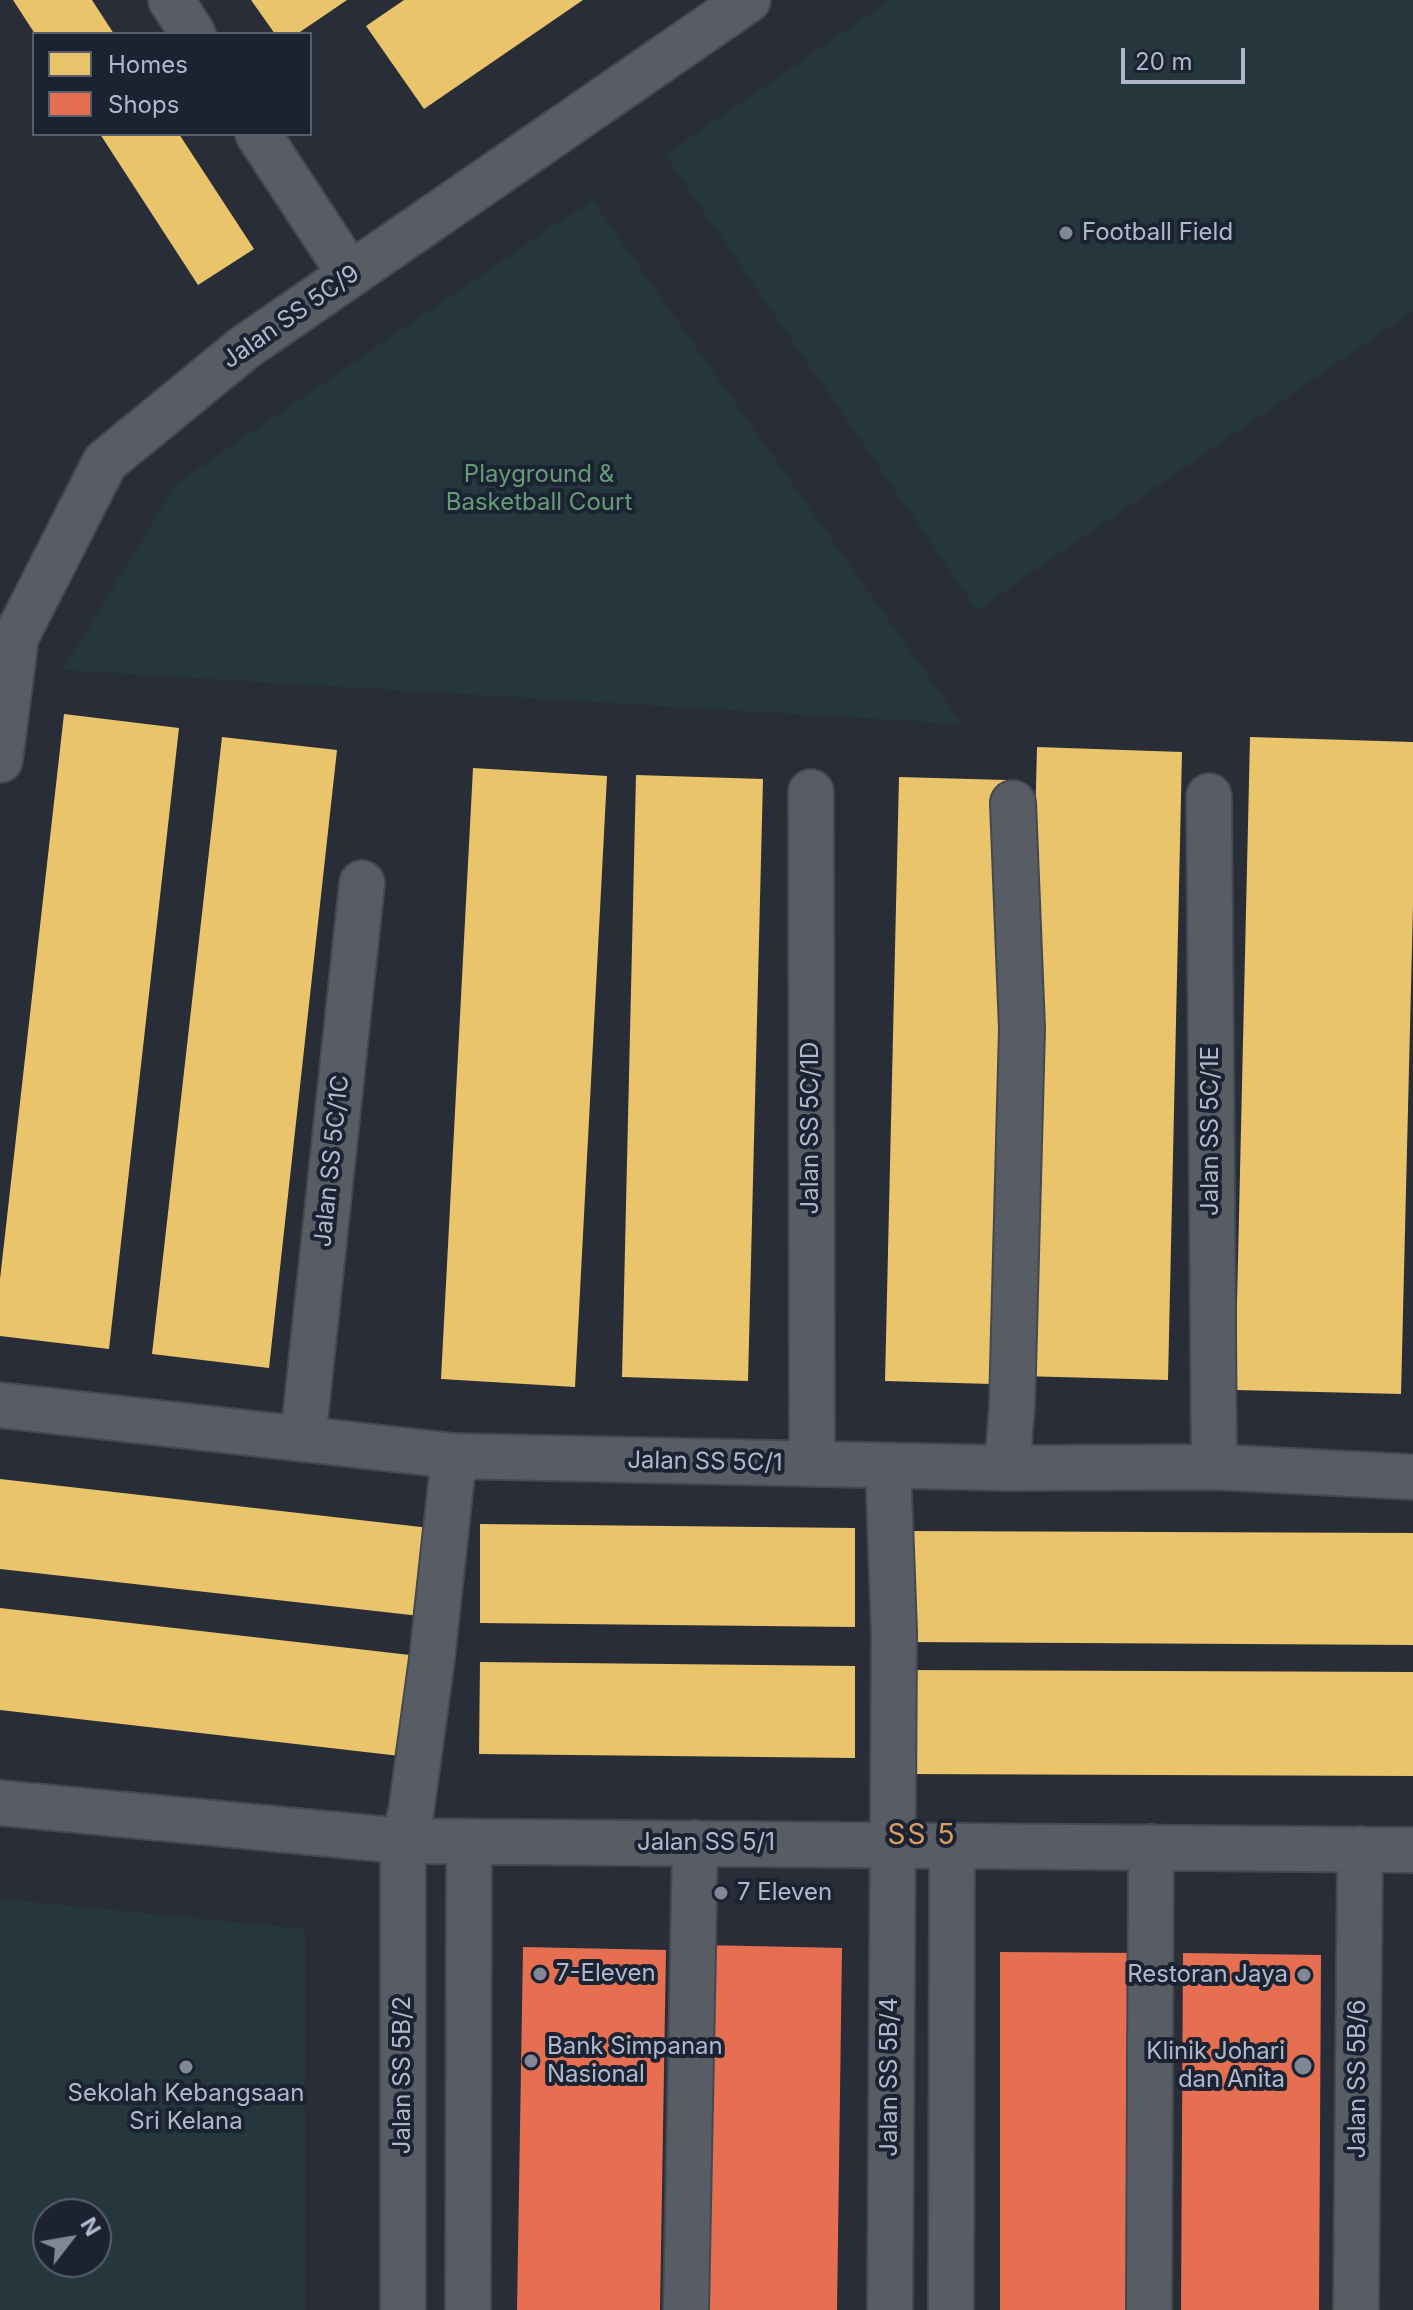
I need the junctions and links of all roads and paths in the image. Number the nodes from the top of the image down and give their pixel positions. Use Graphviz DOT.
graph roads {
  1 [pos="171,0"];
  2 [pos="748,0"];
  3 [pos="192,32"];
  4 [pos="259,136"];
  5 [pos="350,274"];
  6 [pos="8,636"];
  7 [pos="0,760"];
  8 [pos="811,792"];
  9 [pos="1209,796"];
  10 [pos="1013,803"];
  11 [pos="362,883"];
  12 [pos="0,1405"];
  13 [pos="303,1439"];
  14 [pos="454,1456"];
  15 [pos="812,1464"];
  16 [pos="888,1466"];
  17 [pos="1214,1467"];
  18 [pos="1007,1468"];
  19 [pos="1413,1477"];
  20 [pos="0,1803"];
  21 [pos="403,1841"];
  22 [pos="469,1842"];
  23 [pos="695,1843"];
  24 [pos="891,1845"];
  25 [pos="952,1846"];
  26 [pos="1151,1847"];
  27 [pos="1360,1849"];
  28 [pos="1413,1850"];
  29 [pos="403,2310"];
  30 [pos="468,2310"];
  31 [pos="686,2310"];
  32 [pos="890,2310"];
  33 [pos="951,2310"];
  34 [pos="1149,2310"];
  35 [pos="1356,2310"];
  1 -- 3 [label="street"];
  2 -- 5 [label="street, Jalan SS 5C/9"];
  4 -- 5 [label="street"];
  5 -- 6 [label="street, Jalan SS 5C/9"];
  6 -- 7 [label="street, Jalan SS 5C/9"];
  8 -- 15 [label="street, Jalan SS 5C/1D"];
  9 -- 17 [label="street, Jalan SS 5C/1E"];
  10 -- 18 [label="street"];
  11 -- 13 [label="street, Jalan SS 5C/1C"];
  12 -- 13 [label="street, Jalan SS 5C/1"];
  13 -- 14 [label="street, Jalan SS 5C/1"];
  14 -- 15 [label="street, Jalan SS 5C/1"];
  14 -- 21 [label="street, Jalan SS 5B/2"];
  15 -- 16 [label="street, Jalan SS 5C/1"];
  16 -- 18 [label="street, Jalan SS 5C/1"];
  16 -- 24 [label="street, Jalan SS 5B/4"];
  17 -- 18 [label="street, Jalan SS 5C/1"];
  17 -- 19 [label="street, Jalan SS 5C/1"];
  20 -- 21 [label="street, Jalan SS 5/1"];
  21 -- 22 [label="street, Jalan SS 5/1"];
  21 -- 29 [label="street, Jalan SS 5B/2"];
  22 -- 23 [label="street, Jalan SS 5/1"];
  22 -- 30 [label="street"];
  23 -- 24 [label="street, Jalan SS 5/1"];
  23 -- 31 [label="street"];
  24 -- 25 [label="street, Jalan SS 5/1"];
  24 -- 32 [label="street, Jalan SS 5B/4"];
  25 -- 26 [label="street, Jalan SS 5/1"];
  25 -- 33 [label="street"];
  26 -- 27 [label="street, Jalan SS 5/1"];
  26 -- 34 [label="street"];
  27 -- 28 [label="street, Jalan SS 5/1"];
  27 -- 35 [label="street, Jalan SS 5B/6"];
}
